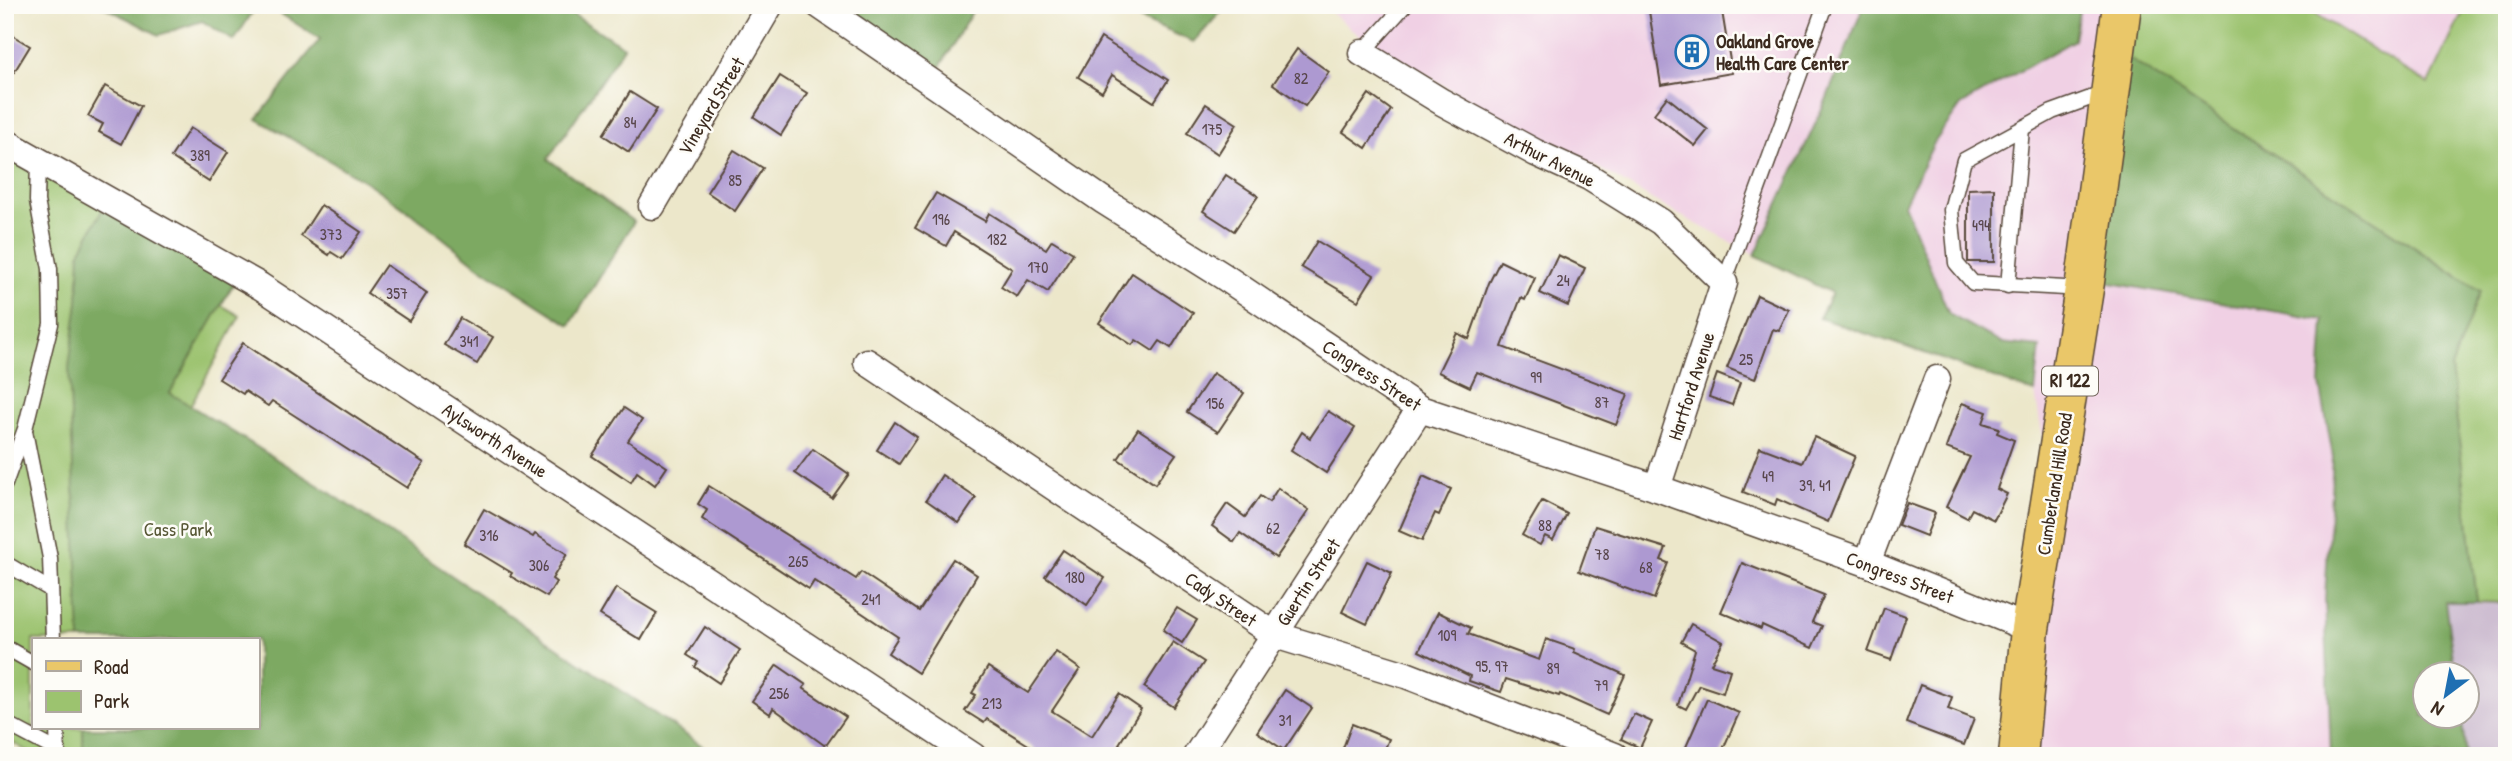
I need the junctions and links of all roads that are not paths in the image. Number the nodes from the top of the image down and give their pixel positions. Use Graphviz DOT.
graph roads {
  1 [pos="771,5"];
  2 [pos="819,5"];
  3 [pos="1405,5"];
  4 [pos="1825,5"];
  5 [pos="2122,5"];
  6 [pos="1362,53"];
  7 [pos="2111,90"];
  8 [pos="2022,129"];
  9 [pos="5,142"];
  10 [pos="38,160"];
  11 [pos="652,206"];
  12 [pos="1724,283"];
  13 [pos="2008,286"];
  14 [pos="2084,289"];
  15 [pos="867,362"];
  16 [pos="1937,379"];
  17 [pos="1420,409"];
  18 [pos="25,429"];
  19 [pos="5,484"];
  20 [pos="1657,488"];
  21 [pos="5,563"];
  22 [pos="1867,563"];
  23 [pos="51,590"];
  24 [pos="2030,629"];
  25 [pos="1275,635"];
  26 [pos="53,638"];
  27 [pos="5,647"];
  28 [pos="32,662"];
  29 [pos="5,723"];
  30 [pos="57,730"];
  31 [pos="58,754"];
  32 [pos="973,756"];
  33 [pos="1196,756"];
  34 [pos="1615,756"];
  35 [pos="2018,756"];
  1 -- 11 [label="street, Vineyard Street"];
  2 -- 17 [label="street, Congress Street"];
  3 -- 6 [label="lane"];
  4 -- 12 [label="lane"];
  5 -- 7 [label="main road, Cumberland Hill Road / RI 122"];
  6 -- 12 [label="street, Arthur Avenue"];
  7 -- 8 [label="lane"];
  7 -- 14 [label="main road, Cumberland Hill Road / RI 122"];
  8 -- 13 [label="lane"];
  8 -- 13 [label="lane"];
  9 -- 10 [label="street, Aylsworth Avenue"];
  10 -- 18 [label="lane"];
  10 -- 32 [label="street, Aylsworth Avenue"];
  12 -- 20 [label="street, Hartford Avenue"];
  13 -- 14 [label="lane"];
  14 -- 24 [label="main road, Cumberland Hill Road / RI 122"];
  15 -- 25 [label="street, Cady Street"];
  16 -- 22 [label="street"];
  17 -- 20 [label="street, Congress Street"];
  17 -- 25 [label="street, Guertin Street"];
  18 -- 19 [label="lane"];
  18 -- 23 [label="lane"];
  20 -- 22 [label="street, Congress Street"];
  21 -- 23 [label="lane"];
  22 -- 24 [label="street, Congress Street"];
  23 -- 26 [label="lane"];
  24 -- 35 [label="main road, Cumberland Hill Road / RI 122"];
  25 -- 33 [label="street, Guertin Street"];
  25 -- 34 [label="street, Cady Street"];
  27 -- 28 [label="lane"];
  29 -- 31 [label="lane"];
  30 -- 31 [label="lane"];
}
